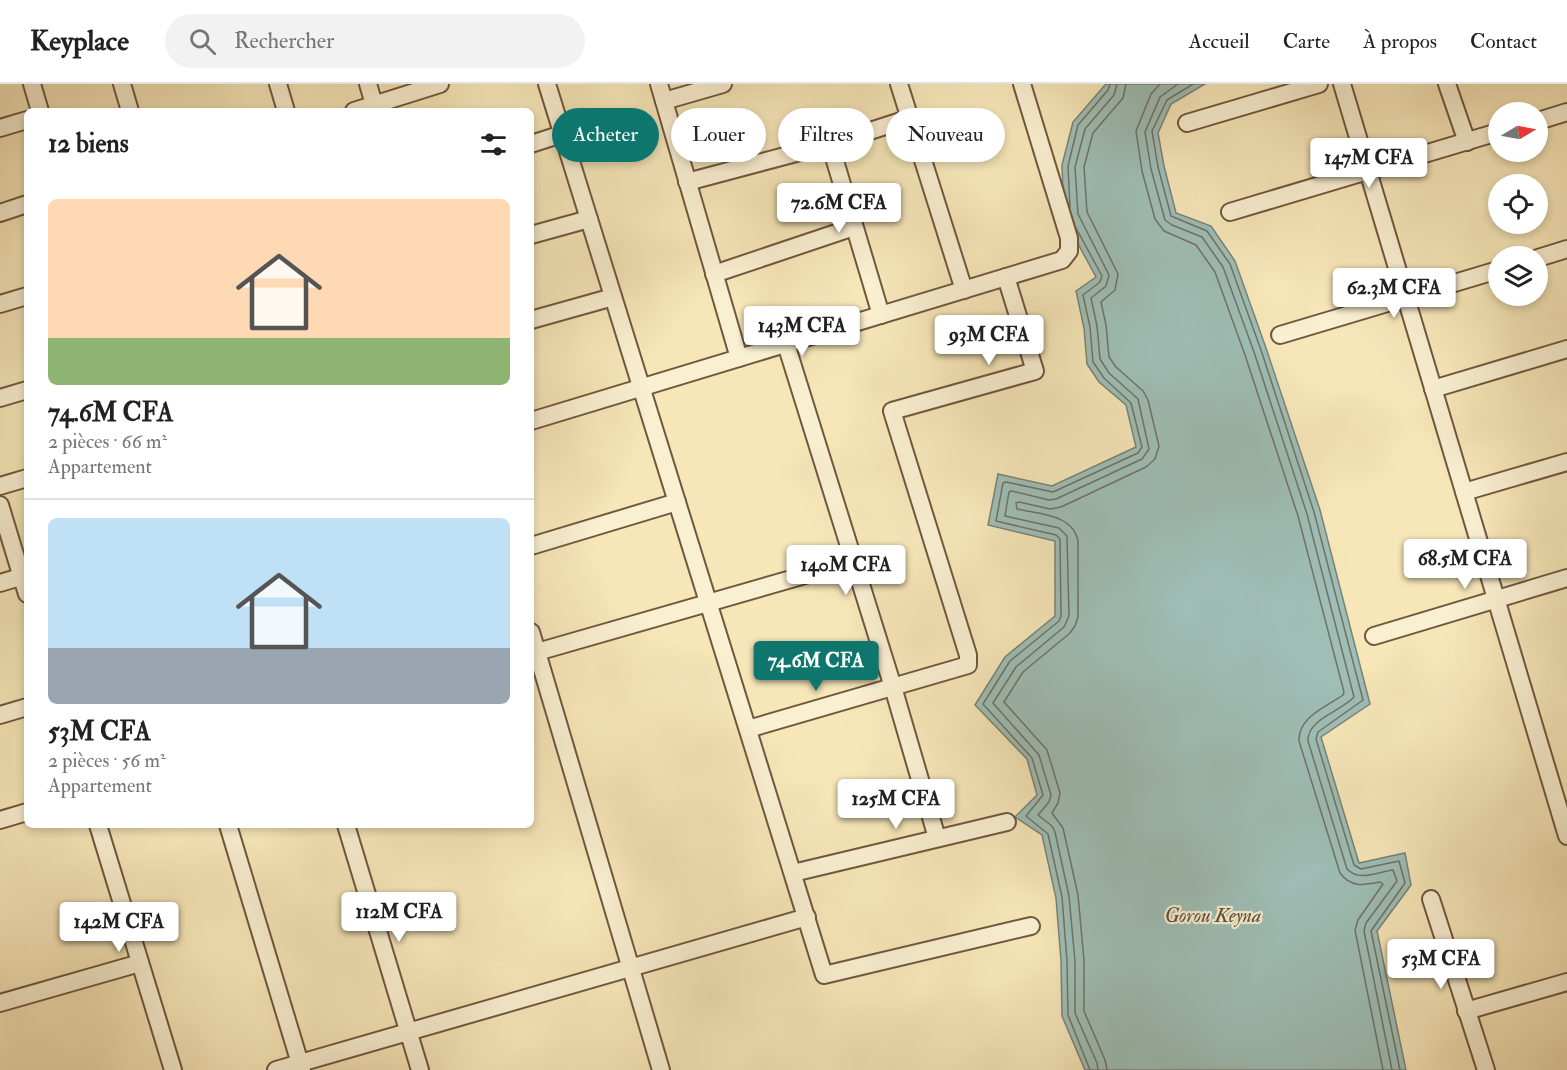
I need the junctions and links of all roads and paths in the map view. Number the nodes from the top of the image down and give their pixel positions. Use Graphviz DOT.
graph roads {
  1 [pos="33,84"];
  2 [pos="122,84"];
  3 [pos="278,84"];
  4 [pos="368,84"];
  5 [pos="441,84"];
  6 [pos="546,84"];
  7 [pos="659,84"];
  8 [pos="723,84"];
  9 [pos="899,84"];
  10 [pos="1022,84"];
  11 [pos="1319,84"];
  12 [pos="1342,84"];
  13 [pos="1447,84"];
  14 [pos="664,101"];
  15 [pos="39,108"];
  16 [pos="129,108"];
  17 [pos="285,108"];
  18 [pos="375,108"];
  19 [pos="554,108"];
  20 [pos="907,108"];
  21 [pos="1567,112"];
  22 [pos="1548,117"];
  23 [pos="24,121"];
  24 [pos="1187,123"];
  25 [pos="0,128"];
  26 [pos="1488,135"];
  27 [pos="552,138"];
  28 [pos="1467,142"];
  29 [pos="534,143"];
  30 [pos="778,158"];
  31 [pos="571,162"];
  32 [pos="835,162"];
  33 [pos="924,162"];
  34 [pos="1368,171"];
  35 [pos="687,182"];
  36 [pos="24,205"];
  37 [pos="1230,212"];
  38 [pos="0,213"];
  39 [pos="589,219"];
  40 [pos="854,227"];
  41 [pos="534,234"];
  42 [pos="1567,249"];
  43 [pos="1548,255"];
  44 [pos="1488,273"];
  45 [pos="714,274"];
  46 [pos="1006,277"];
  47 [pos="964,290"];
  48 [pos="24,297"];
  49 [pos="613,297"];
  50 [pos="1406,297"];
  51 [pos="0,304"];
  52 [pos="881,315"];
  53 [pos="534,319"];
  54 [pos="1280,335"];
  55 [pos="786,344"];
  56 [pos="1567,349"];
  57 [pos="739,358"];
  58 [pos="641,388"];
  59 [pos="1433,389"];
  60 [pos="24,391"];
  61 [pos="0,398"];
  62 [pos="534,420"];
  63 [pos="1567,462"];
  64 [pos="24,479"];
  65 [pos="0,486"];
  66 [pos="1464,492"];
  67 [pos="677,502"];
  68 [pos="0,505"];
  69 [pos="534,545"];
  70 [pos="854,561"];
  71 [pos="24,575"];
  72 [pos="1567,578"];
  73 [pos="0,583"];
  74 [pos="1496,599"];
  75 [pos="709,603"];
  76 [pos="1374,636"];
  77 [pos="534,642"];
  78 [pos="537,652"];
  79 [pos="893,687"];
  80 [pos="24,708"];
  81 [pos="0,715"];
  82 [pos="748,729"];
  83 [pos="24,813"];
  84 [pos="0,820"];
  85 [pos="1007,822"];
  86 [pos="100,828"];
  87 [pos="229,828"];
  88 [pos="347,828"];
  89 [pos="1567,836"];
  90 [pos="938,838"];
  91 [pos="793,873"];
  92 [pos="1431,899"];
  93 [pos="807,917"];
  94 [pos="1030,926"];
  95 [pos="140,963"];
  96 [pos="631,968"];
  97 [pos="1567,982"];
  98 [pos="0,1003"];
  99 [pos="1466,1011"];
  100 [pos="408,1032"];
  101 [pos="301,1066"];
  102 [pos="173,1070"];
  103 [pos="276,1070"];
  104 [pos="420,1070"];
  105 [pos="661,1070"];
  106 [pos="1486,1070"];
  1 -- 15 [label="street"];
  2 -- 16 [label="street"];
  3 -- 17 [label="street"];
  4 -- 18 [label="street"];
  5 -- 18 [label="street"];
  6 -- 19 [label="street"];
  7 -- 14 [label="street"];
  8 -- 14 [label="street"];
  9 -- 20 [label="street"];
  10 -- 46 [label="street"];
  11 -- 24 [label="street"];
  12 -- 34 [label="street"];
  13 -- 28 [label="street"];
  14 -- 35 [label="street"];
  21 -- 22 [label="street"];
  23 -- 25 [label="street"];
  26 -- 28 [label="street"];
  27 -- 29 [label="street"];
  28 -- 34 [label="street"];
  30 -- 35 [label="street"];
  31 -- 39 [label="street"];
  32 -- 40 [label="street"];
  33 -- 47 [label="street"];
  34 -- 37 [label="street"];
  34 -- 50 [label="street"];
  35 -- 45 [label="street"];
  36 -- 38 [label="street"];
  39 -- 41 [label="street"];
  39 -- 49 [label="street"];
  40 -- 45 [label="street"];
  40 -- 52 [label="street"];
  42 -- 43 [label="street"];
  44 -- 50 [label="street"];
  45 -- 57 [label="street"];
  46 -- 47 [label="street"];
  46 -- 79 [label="street"];
  47 -- 52 [label="street"];
  48 -- 51 [label="street"];
  49 -- 53 [label="street"];
  49 -- 58 [label="street"];
  50 -- 54 [label="street"];
  50 -- 59 [label="street"];
  52 -- 55 [label="street"];
  55 -- 57 [label="street"];
  55 -- 70 [label="street"];
  56 -- 59 [label="street"];
  57 -- 58 [label="street"];
  58 -- 62 [label="street"];
  58 -- 67 [label="street"];
  59 -- 66 [label="street"];
  60 -- 61 [label="street"];
  63 -- 66 [label="street"];
  64 -- 65 [label="street"];
  66 -- 74 [label="street"];
  67 -- 69 [label="street"];
  67 -- 75 [label="street"];
  68 -- 71 [label="street"];
  70 -- 75 [label="street"];
  70 -- 79 [label="street"];
  71 -- 73 [label="street"];
  72 -- 74 [label="street"];
  74 -- 76 [label="street"];
  74 -- 89 [label="street"];
  75 -- 78 [label="street"];
  75 -- 82 [label="street"];
  77 -- 78 [label="street"];
  78 -- 96 [label="street"];
  79 -- 82 [label="street"];
  79 -- 90 [label="street"];
  80 -- 81 [label="street"];
  82 -- 91 [label="street"];
  83 -- 84 [label="street"];
  85 -- 90 [label="street"];
  86 -- 95 [label="street"];
  87 -- 101 [label="street"];
  88 -- 100 [label="street"];
  90 -- 91 [label="street"];
  91 -- 93 [label="street"];
  92 -- 99 [label="street"];
  93 -- 94 [label="street"];
  93 -- 96 [label="street"];
  95 -- 98 [label="street"];
  95 -- 102 [label="street"];
  96 -- 100 [label="street"];
  96 -- 105 [label="street"];
  97 -- 99 [label="street"];
  99 -- 106 [label="street"];
  100 -- 101 [label="street"];
  100 -- 104 [label="street"];
  101 -- 103 [label="street"];
}
